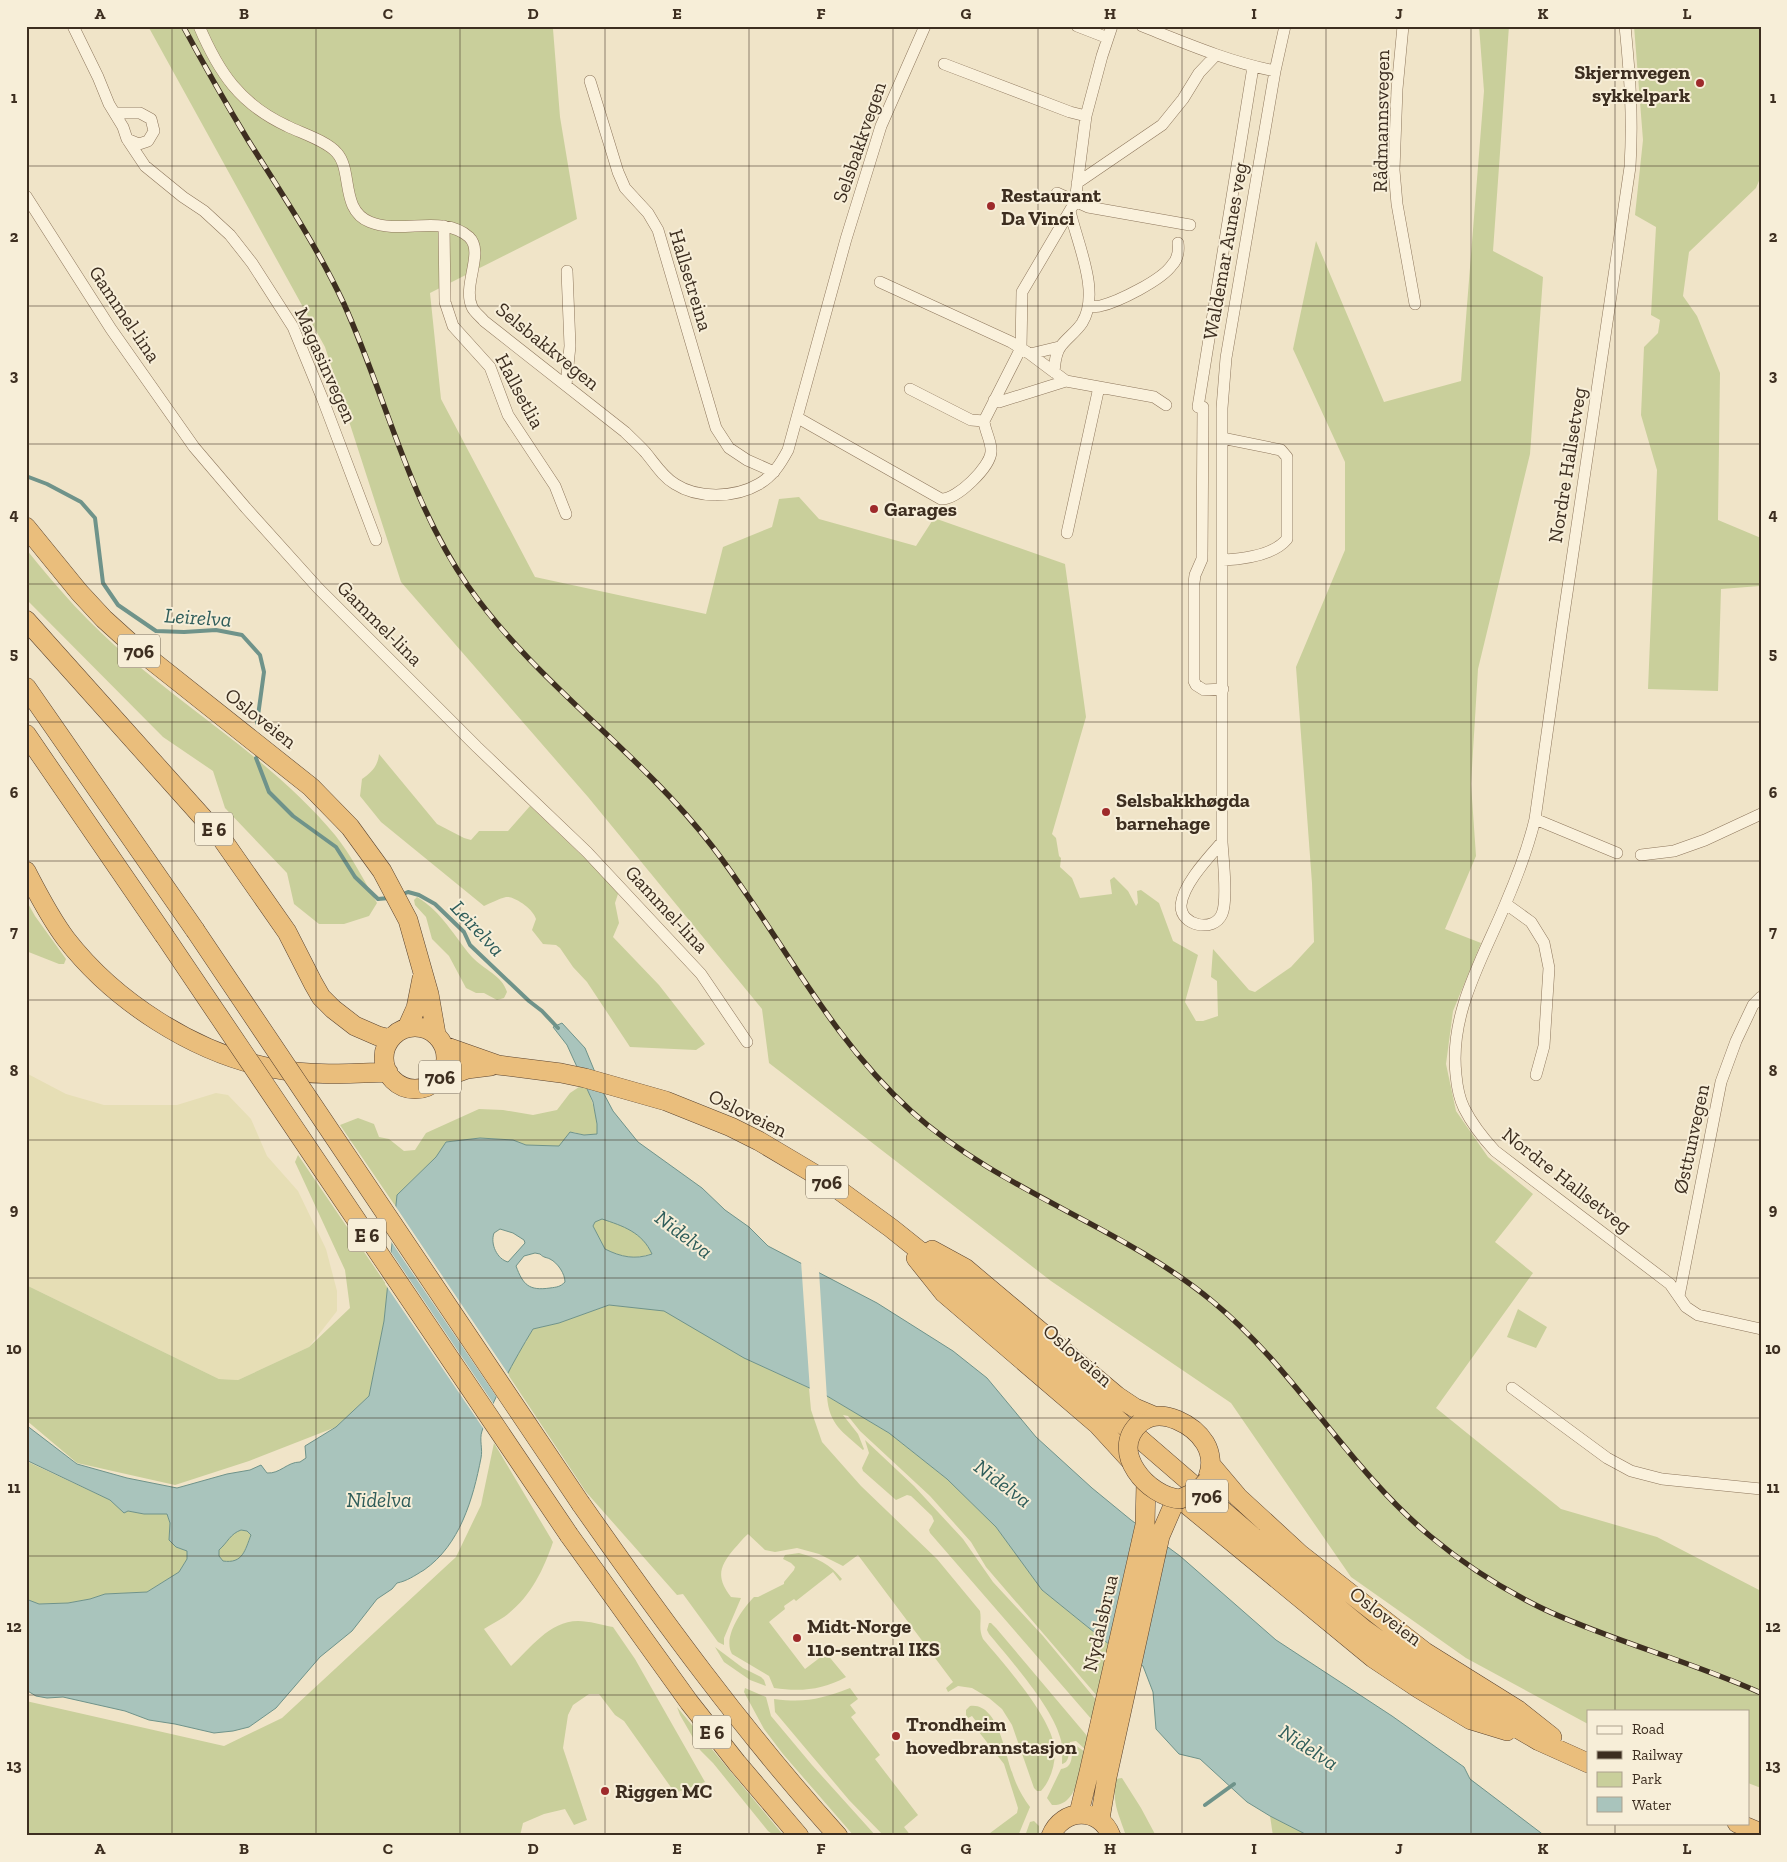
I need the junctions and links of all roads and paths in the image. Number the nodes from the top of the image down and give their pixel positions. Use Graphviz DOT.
graph roads {
  1 [pos="73,26"];
  2 [pos="198,26"];
  3 [pos="925,26"];
  4 [pos="1077,26"];
  5 [pos="1112,26"];
  6 [pos="1142,26"];
  7 [pos="1285,26"];
  8 [pos="1402,26"];
  9 [pos="1625,26"];
  10 [pos="1108,38"];
  11 [pos="1216,55"];
  12 [pos="944,64"];
  13 [pos="1253,67"];
  14 [pos="1275,71"];
  15 [pos="590,81"];
  16 [pos="115,113"];
  17 [pos="1086,116"];
  18 [pos="127,139"];
  19 [pos="1077,183"];
  20 [pos="1057,193"];
  21 [pos="26,196"];
  22 [pos="1072,206"];
  23 [pos="1190,225"];
  24 [pos="444,226"];
  25 [pos="1178,243"];
  26 [pos="567,271"];
  27 [pos="880,282"];
  28 [pos="1415,304"];
  29 [pos="1089,306"];
  30 [pos="1060,347"];
  31 [pos="1026,351"];
  32 [pos="1054,372"];
  33 [pos="1066,381"];
  34 [pos="566,385"];
  35 [pos="1099,387"];
  36 [pos="910,389"];
  37 [pos="994,400"];
  38 [pos="1166,405"];
  39 [pos="798,418"];
  40 [pos="984,421"];
  41 [pos="1222,438"];
  42 [pos="774,472"];
  43 [pos="566,514"];
  44 [pos="26,527"];
  45 [pos="1067,533"];
  46 [pos="376,540"];
  47 [pos="1223,560"];
  48 [pos="26,620"];
  49 [pos="26,688"];
  50 [pos="1223,689"];
  51 [pos="26,734"];
  52 [pos="1761,814"];
  53 [pos="1535,819"];
  54 [pos="1222,842"];
  55 [pos="1617,853"];
  56 [pos="1641,855"];
  57 [pos="26,870"];
  58 [pos="1506,904"];
  59 [pos="423,977"];
  60 [pos="1761,998"];
  61 [pos="408,1028"];
  62 [pos="390,1039"];
  63 [pos="440,1040"];
  64 [pos="747,1042"];
  65 [pos="498,1065"];
  66 [pos="388,1072"];
  67 [pos="1536,1074"];
  68 [pos="439,1078"];
  69 [pos="891,1228"];
  70 [pos="1678,1296"];
  71 [pos="1761,1329"];
  72 [pos="1512,1388"];
  73 [pos="1147,1420"];
  74 [pos="1130,1460"];
  75 [pos="1209,1473"];
  76 [pos="1146,1482"];
  77 [pos="1761,1489"];
  78 [pos="1178,1499"];
  79 [pos="1539,1741"];
  80 [pos="1584,1761"];
  81 [pos="1098,1775"];
  82 [pos="1079,1813"];
  83 [pos="1100,1820"];
  84 [pos="1739,1824"];
  85 [pos="1761,1833"];
  86 [pos="799,1836"];
  87 [pos="838,1836"];
  88 [pos="1051,1836"];
  89 [pos="1111,1836"];
  1 -- 16 [label="street, Magasinvegen"];
  2 -- 24 [label="street, Selsbakkvegen"];
  3 -- 39 [label="street, Selsbakkvegen"];
  4 -- 10 [label="street"];
  5 -- 10 [label="street"];
  6 -- 11 [label="street"];
  7 -- 14 [label="street, Waldemar Aunes veg"];
  8 -- 28 [label="street, Rådmannsvegen"];
  9 -- 53 [label="street, Nordre Hallsetveg"];
  10 -- 17 [label="street"];
  11 -- 13 [label="street"];
  11 -- 19 [label="street"];
  12 -- 17 [label="street"];
  13 -- 14 [label="street"];
  13 -- 50 [label="street, Waldemar Aunes veg"];
  14 -- 41 [label="street, Waldemar Aunes veg"];
  15 -- 42 [label="street, Hallsetreina"];
  16 -- 18 [label="street, Magasinvegen"];
  16 -- 18 [label="street"];
  17 -- 19 [label="street"];
  18 -- 46 [label="street, Magasinvegen"];
  19 -- 22 [label="street"];
  20 -- 22 [label="street"];
  21 -- 64 [label="street, Gammel-lina"];
  22 -- 23 [label="street, Waldemar Aunes veg"];
  22 -- 29 [label="street"];
  22 -- 31 [label="street"];
  24 -- 34 [label="street, Selsbakkvegen"];
  24 -- 43 [label="street, Hallsetlia"];
  25 -- 29 [label="street"];
  26 -- 34 [label="street"];
  27 -- 31 [label="street"];
  29 -- 30 [label="street"];
  30 -- 31 [label="street"];
  30 -- 32 [label="street"];
  31 -- 32 [label="street"];
  31 -- 37 [label="street"];
  32 -- 33 [label="street"];
  33 -- 35 [label="street"];
  33 -- 37 [label="street"];
  34 -- 42 [label="street, Selsbakkvegen"];
  35 -- 38 [label="street"];
  35 -- 45 [label="street"];
  36 -- 40 [label="street"];
  37 -- 40 [label="street"];
  39 -- 40 [label="street"];
  39 -- 42 [label="street, Selsbakkvegen"];
  41 -- 47 [label="street, Waldemar Aunes veg"];
  41 -- 47 [label="street"];
  44 -- 59 [label="highway, Osloveien / 706"];
  47 -- 50 [label="street, Waldemar Aunes veg"];
  48 -- 62 [label="highway, E 6"];
  49 -- 87 [label="highway, E 6, bridge"];
  50 -- 54 [label="street, Waldemar Aunes veg"];
  51 -- 86 [label="highway, E 6, bridge"];
  52 -- 56 [label="street"];
  53 -- 55 [label="street"];
  53 -- 58 [label="street, Nordre Hallsetveg"];
  54 -- 54 [label="street, Waldemar Aunes veg"];
  57 -- 66 [label="highway"];
  58 -- 67 [label="street"];
  58 -- 70 [label="street, Nordre Hallsetveg"];
  59 -- 61 [label="highway, Osloveien / 706"];
  59 -- 63 [label="highway, Osloveien / 706"];
  60 -- 70 [label="street, Østtunvegen"];
  61 -- 62 [label="highway"];
  61 -- 63 [label="highway, 706"];
  62 -- 66 [label="highway"];
  63 -- 65 [label="highway, Osloveien / 706"];
  63 -- 68 [label="highway, 706"];
  65 -- 68 [label="highway, Osloveien / 706"];
  65 -- 69 [label="highway, Osloveien / 706"];
  66 -- 68 [label="highway, 706"];
  69 -- 73 [label="highway, 706"];
  69 -- 74 [label="highway, 706"];
  69 -- 79 [label="highway, Osloveien / 706"];
  70 -- 71 [label="street, Nordre Hallsetveg"];
  72 -- 77 [label="street"];
  73 -- 74 [label="highway, bridge"];
  73 -- 75 [label="highway, 706"];
  74 -- 76 [label="highway, 706, bridge"];
  75 -- 78 [label="highway, 706, bridge"];
  75 -- 80 [label="highway, 706"];
  76 -- 78 [label="highway, 706, bridge"];
  76 -- 81 [label="highway, Nydalsbrua / 706"];
  78 -- 79 [label="highway, 706"];
  78 -- 81 [label="highway, Nydalsbrua / 706"];
  79 -- 80 [label="highway, Osloveien / 706"];
  81 -- 82 [label="highway, 706"];
  81 -- 83 [label="highway, 706"];
  82 -- 83 [label="highway"];
  82 -- 88 [label="highway"];
  83 -- 89 [label="highway"];
  84 -- 85 [label="highway"];
}
